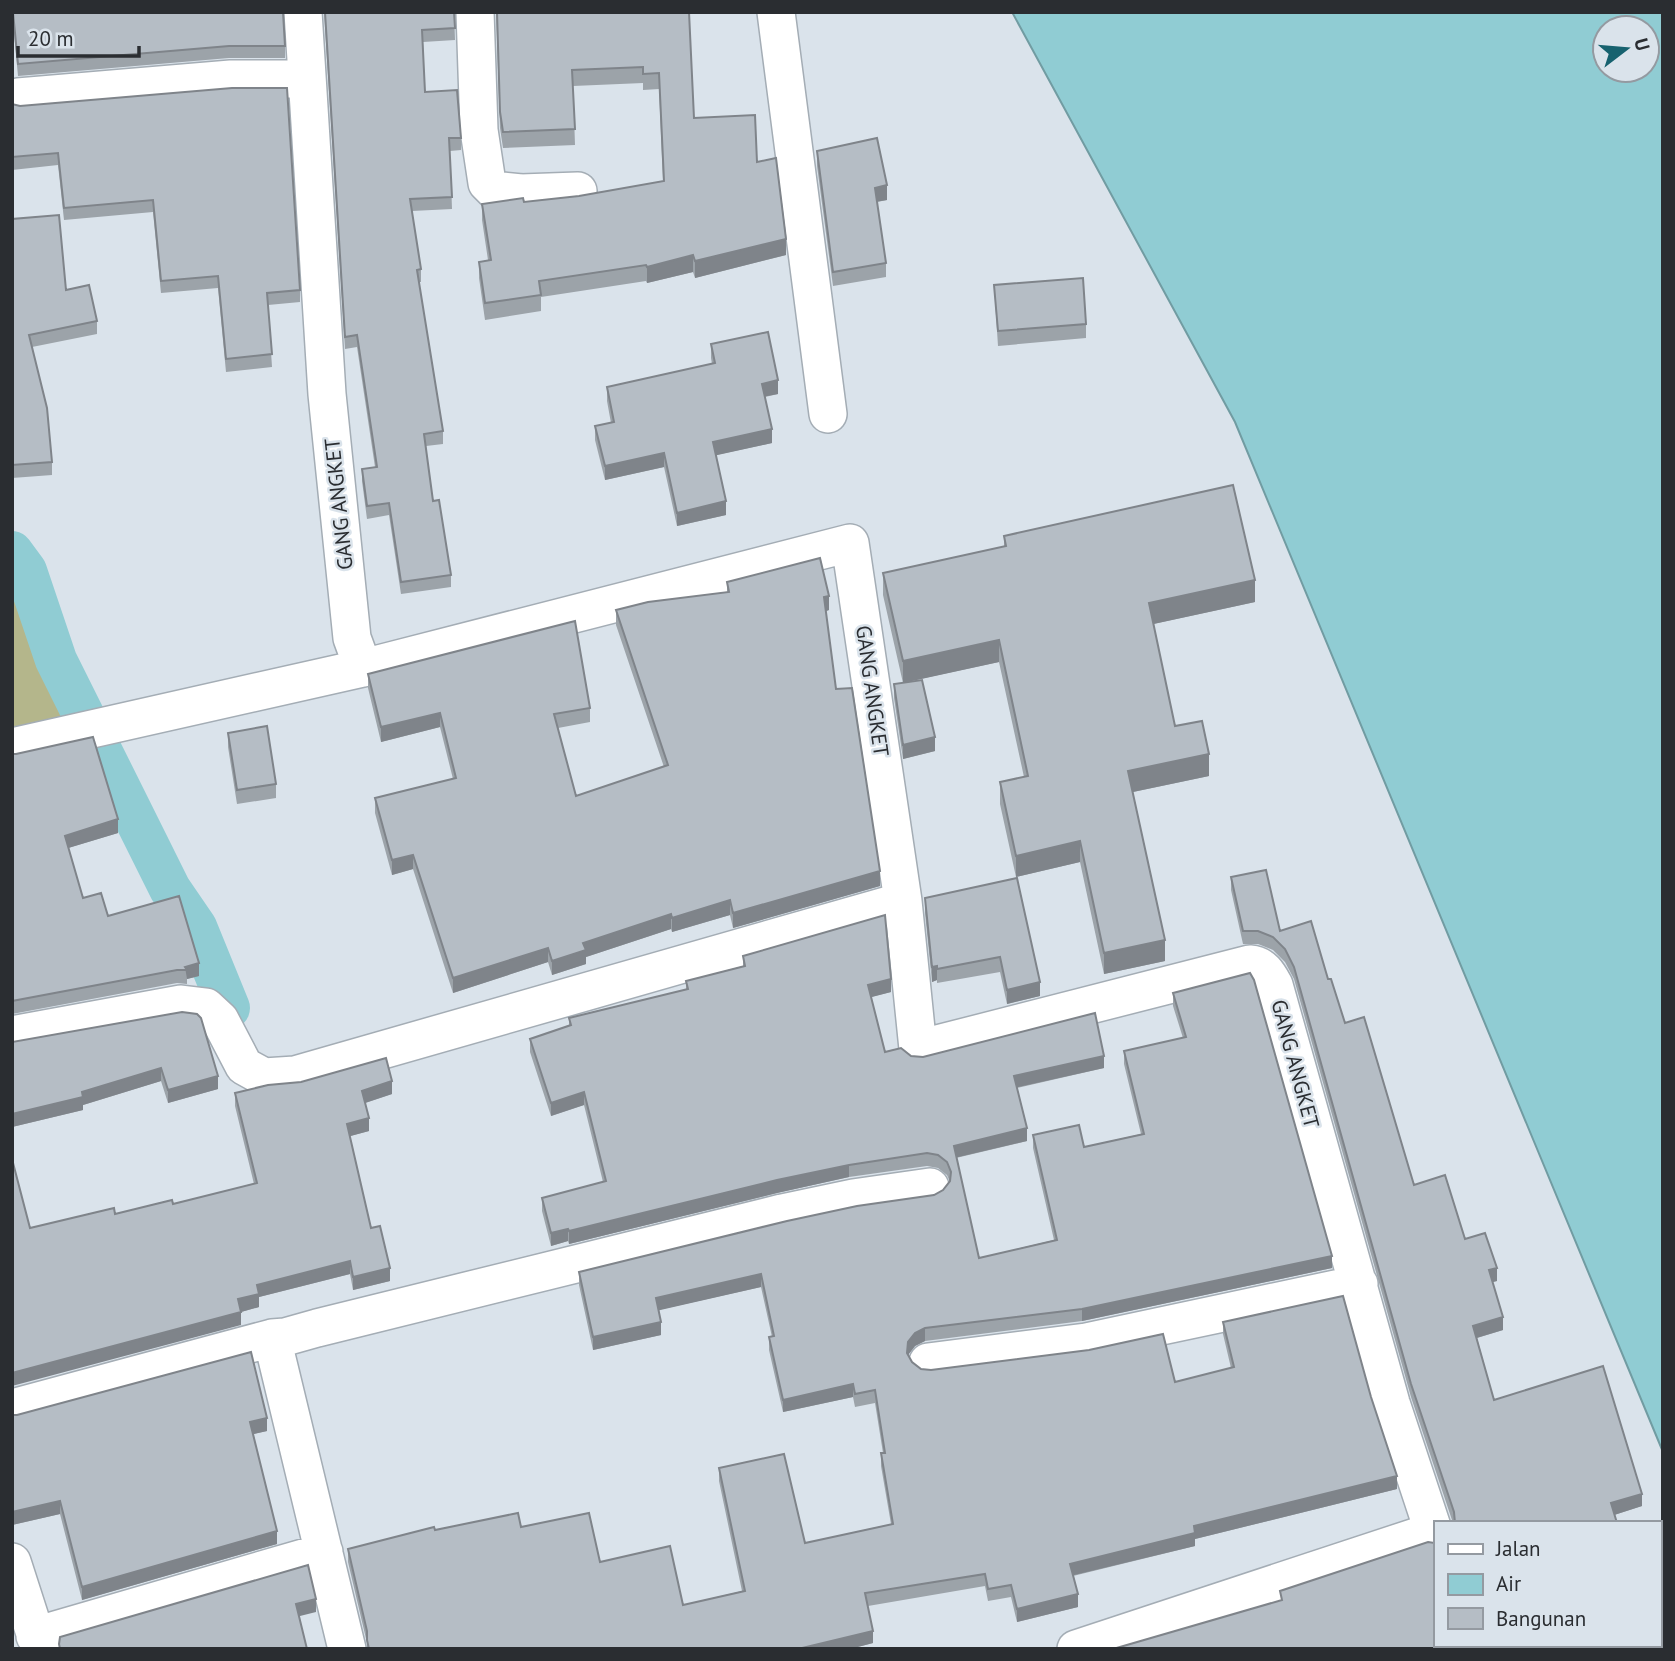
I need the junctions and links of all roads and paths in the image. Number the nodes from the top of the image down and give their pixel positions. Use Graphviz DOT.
graph roads {
  1 [pos="303,12"];
  2 [pos="475,12"];
  3 [pos="776,12"];
  4 [pos="305,79"];
  5 [pos="18,97"];
  6 [pos="578,191"];
  7 [pos="828,414"];
  8 [pos="363,668"];
  9 [pos="12,747"];
  10 [pos="903,901"];
  11 [pos="12,1035"];
  12 [pos="930,1187"];
  13 [pos="1359,1284"];
  14 [pos="272,1338"];
  15 [pos="928,1362"];
  16 [pos="12,1408"];
  17 [pos="1434,1534"];
  18 [pos="324,1552"];
  19 [pos="12,1562"];
  20 [pos="38,1642"];
  21 [pos="348,1649"];
  22 [pos="1076,1649"];
  1 -- 4 [label="street, GANG ANGKET"];
  2 -- 6 [label="street"];
  3 -- 7 [label="street"];
  4 -- 5 [label="street"];
  4 -- 8 [label="street, GANG ANGKET"];
  8 -- 9 [label="street"];
  8 -- 10 [label="street, GANG ANGKET"];
  10 -- 11 [label="street"];
  10 -- 13 [label="street, GANG ANGKET"];
  12 -- 14 [label="street"];
  13 -- 15 [label="street"];
  13 -- 17 [label="street, GANG ANGKET"];
  14 -- 16 [label="street"];
  14 -- 18 [label="street"];
  17 -- 22 [label="street"];
  18 -- 20 [label="street"];
  18 -- 21 [label="street"];
  19 -- 20 [label="street"];
}
